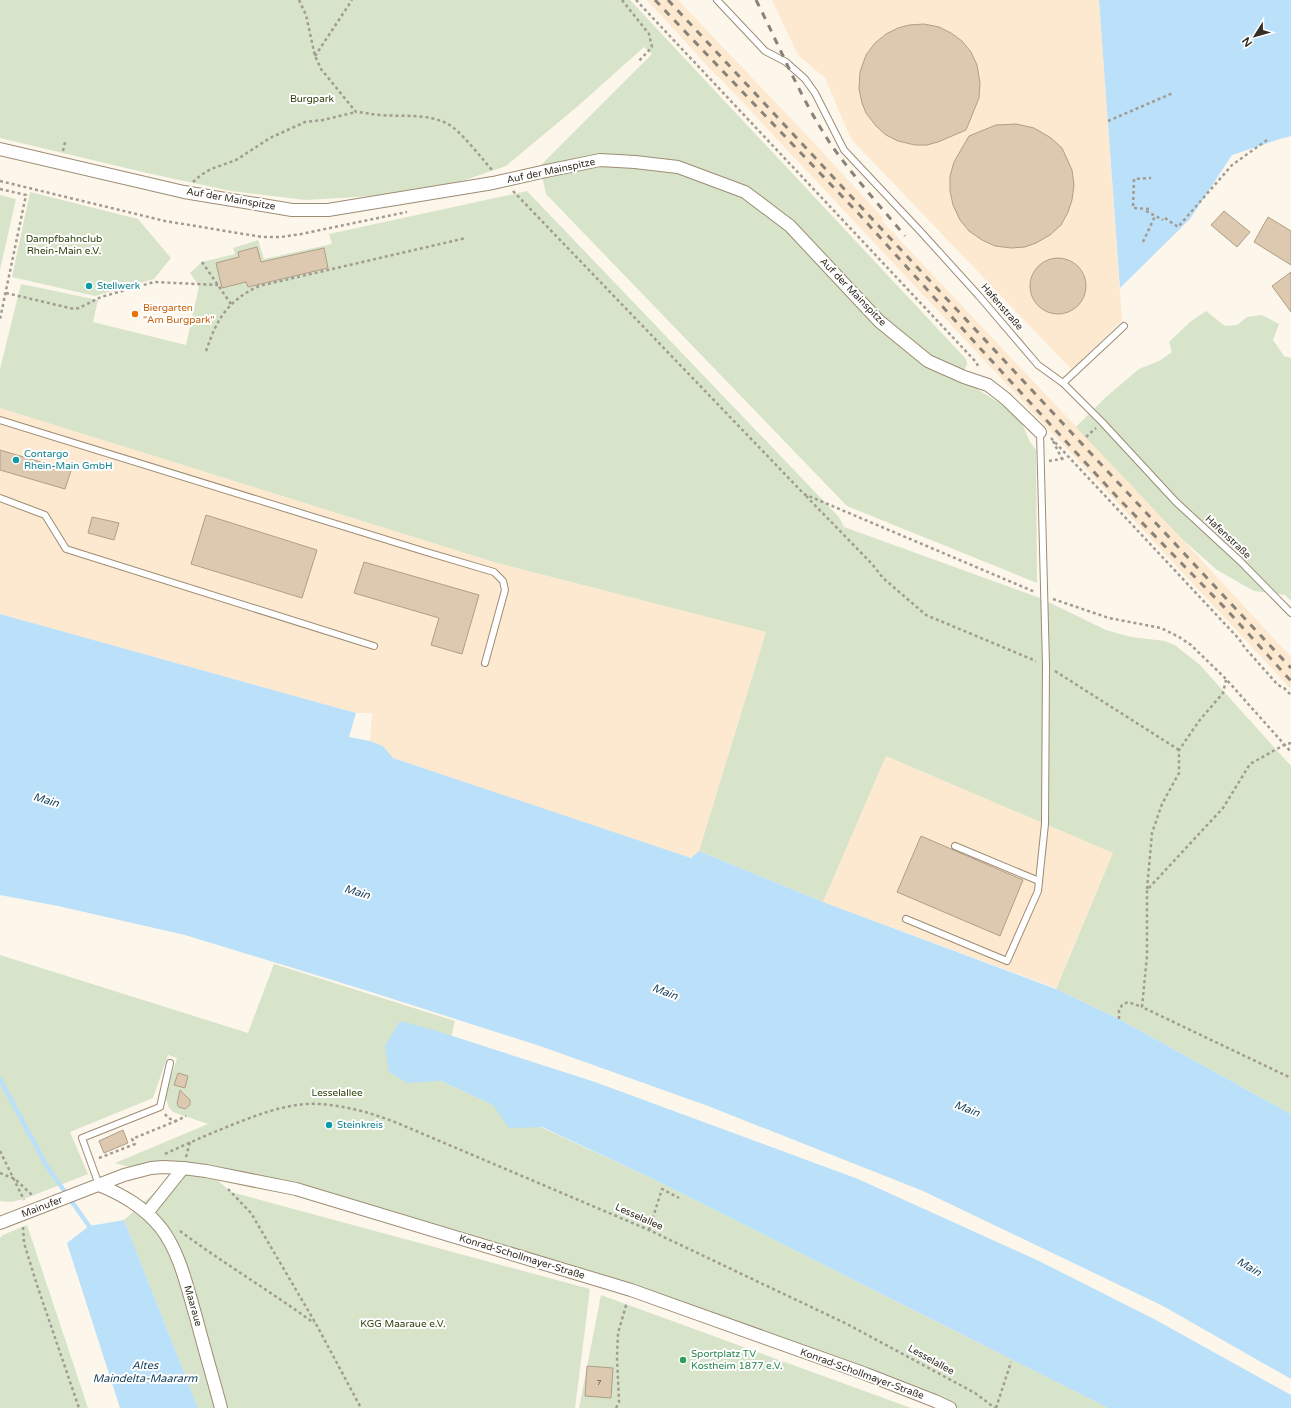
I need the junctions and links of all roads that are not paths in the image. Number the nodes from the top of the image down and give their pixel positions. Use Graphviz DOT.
graph roads {
  1 [pos="717,0"];
  2 [pos="0,149"];
  3 [pos="1124,326"];
  4 [pos="1063,383"];
  5 [pos="0,420"];
  6 [pos="1040,432"];
  7 [pos="0,498"];
  8 [pos="1291,614"];
  9 [pos="374,646"];
  10 [pos="485,663"];
  11 [pos="955,846"];
  12 [pos="1039,881"];
  13 [pos="906,919"];
  14 [pos="170,1063"];
  15 [pos="183,1168"];
  16 [pos="99,1185"];
  17 [pos="79,1193"];
  18 [pos="147,1213"];
  19 [pos="0,1223"];
  20 [pos="221,1408"];
  21 [pos="950,1408"];
  1 -- 4 [label="lane, Hafenstraße"];
  2 -- 6 [label="street, Auf der Mainspitze"];
  3 -- 4 [label="lane"];
  4 -- 8 [label="lane, Hafenstraße"];
  5 -- 10 [label="lane"];
  6 -- 12 [label="lane"];
  7 -- 9 [label="lane"];
  11 -- 12 [label="lane"];
  12 -- 13 [label="lane"];
  14 -- 16 [label="lane"];
  15 -- 16 [label="street, Konrad-Schollmayer-Straße"];
  15 -- 18 [label="street"];
  15 -- 21 [label="street, Konrad-Schollmayer-Straße"];
  16 -- 17 [label="street, Konrad-Schollmayer-Straße"];
  16 -- 18 [label="street, Maaraue"];
  17 -- 19 [label="street, Mainufer"];
  18 -- 20 [label="street, Maaraue"];
}
